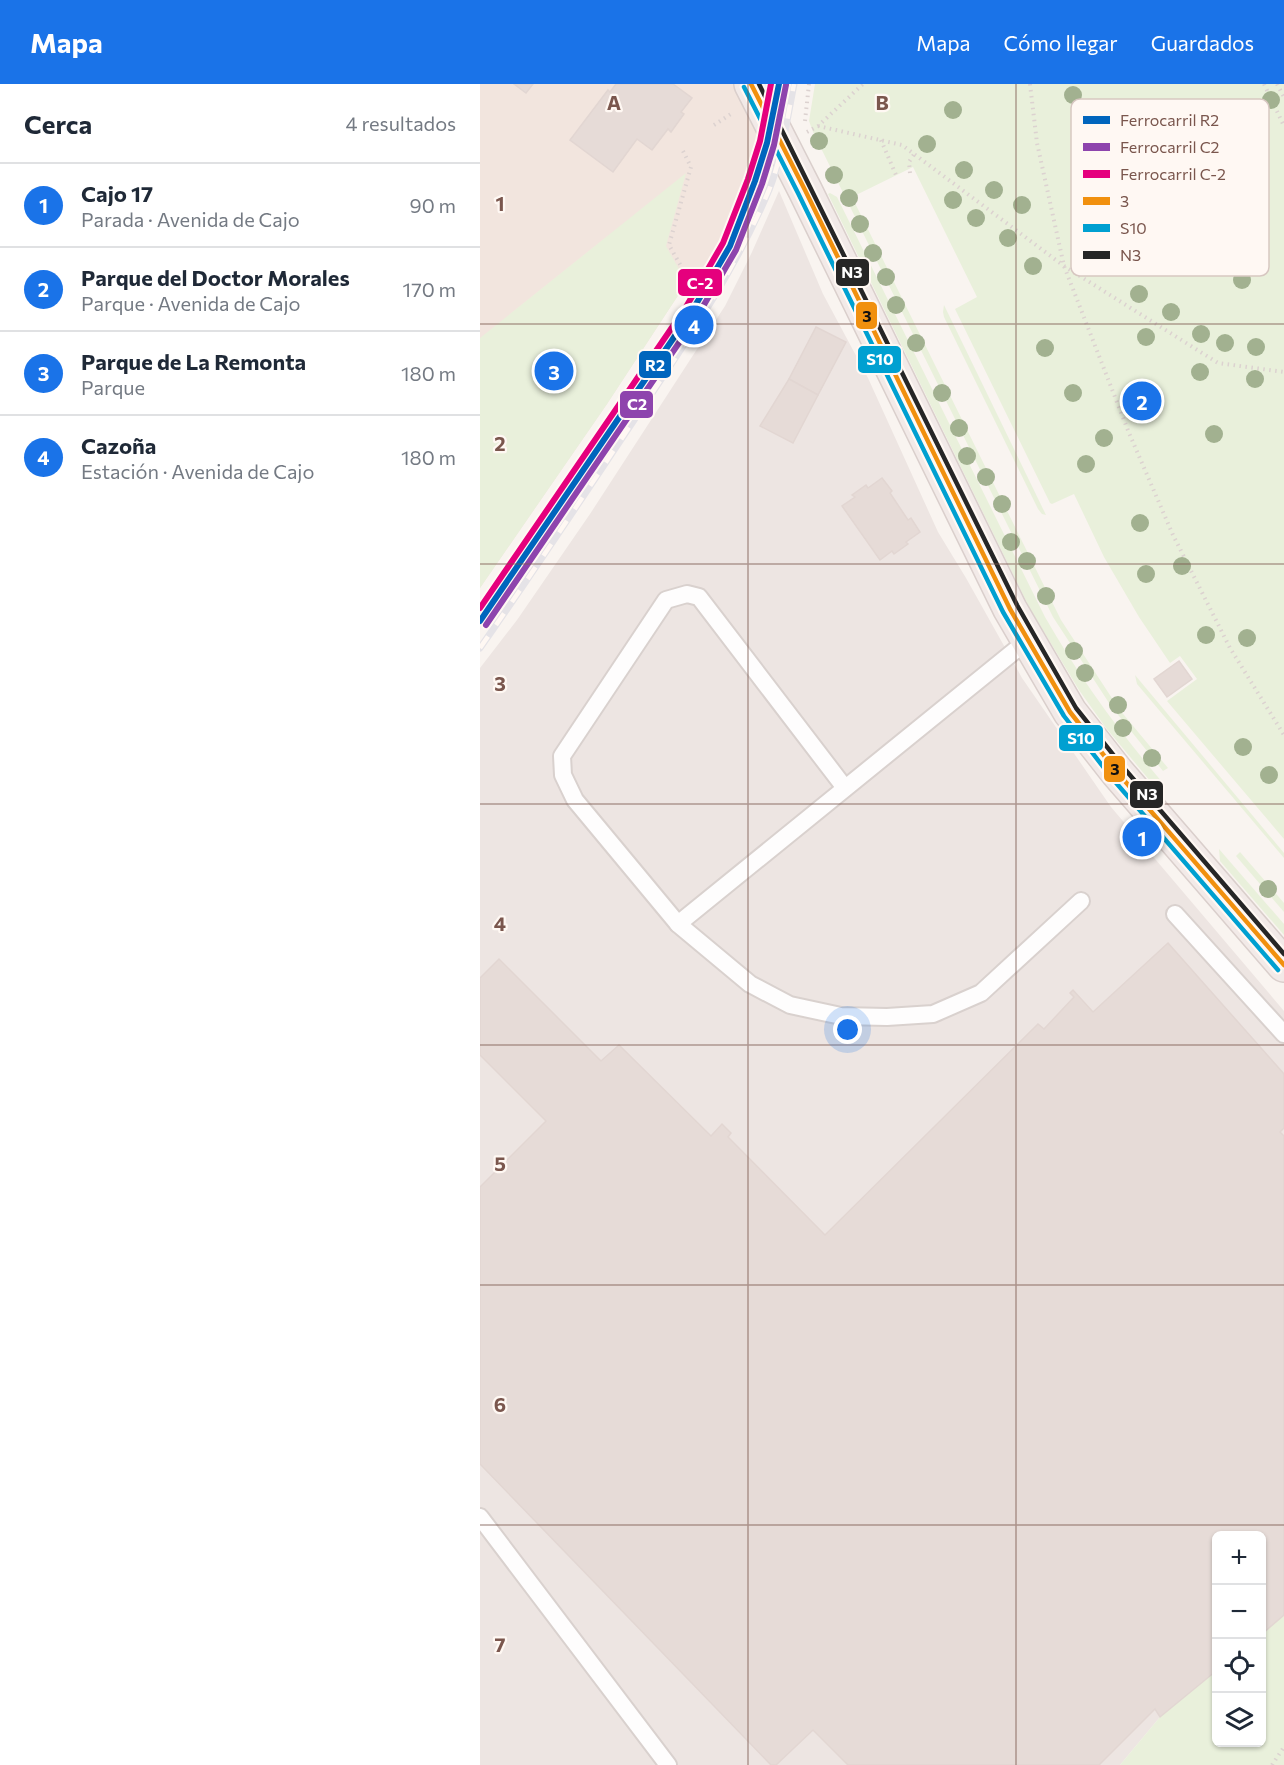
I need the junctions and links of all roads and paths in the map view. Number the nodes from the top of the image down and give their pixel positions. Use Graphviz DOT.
graph roads {
  1 [pos="809,84"];
  2 [pos="863,84"];
  3 [pos="1030,84"];
  4 [pos="1263,84"];
  5 [pos="1277,84"];
  6 [pos="757,95"];
  7 [pos="1284,97"];
  8 [pos="818,126"];
  9 [pos="1284,126"];
  10 [pos="880,140"];
  11 [pos="683,151"];
  12 [pos="915,153"];
  13 [pos="910,173"];
  14 [pos="896,175"];
  15 [pos="1064,266"];
  16 [pos="1071,270"];
  17 [pos="1080,276"];
  18 [pos="688,296"];
  19 [pos="1284,372"];
  20 [pos="1028,640"];
  21 [pos="1284,735"];
  22 [pos="845,788"];
  23 [pos="1081,900"];
  24 [pos="1175,914"];
  25 [pos="678,924"];
  26 [pos="1284,965"];
  27 [pos="1284,1034"];
  28 [pos="480,1517"];
  29 [pos="1284,1747"];
  30 [pos="668,1765"];
  31 [pos="1272,1765"];
  1 -- 8 [label="path"];
  2 -- 8 [label="path"];
  3 -- 15 [label="path"];
  4 -- 9 [label="path"];
  5 -- 7 [label="path"];
  6 -- 20 [label="highway"];
  8 -- 10 [label="path"];
  10 -- 12 [label="path"];
  10 -- 14 [label="path"];
  11 -- 18 [label="path"];
  12 -- 13 [label="path"];
  12 -- 15 [label="path"];
  15 -- 16 [label="path"];
  15 -- 21 [label="path"];
  17 -- 19 [label="path"];
  20 -- 22 [label="lane"];
  20 -- 26 [label="highway"];
  22 -- 25 [label="lane"];
  22 -- 25 [label="lane"];
  23 -- 25 [label="lane"];
  24 -- 27 [label="lane"];
  28 -- 30 [label="lane"];
  29 -- 31 [label="path"];
}
